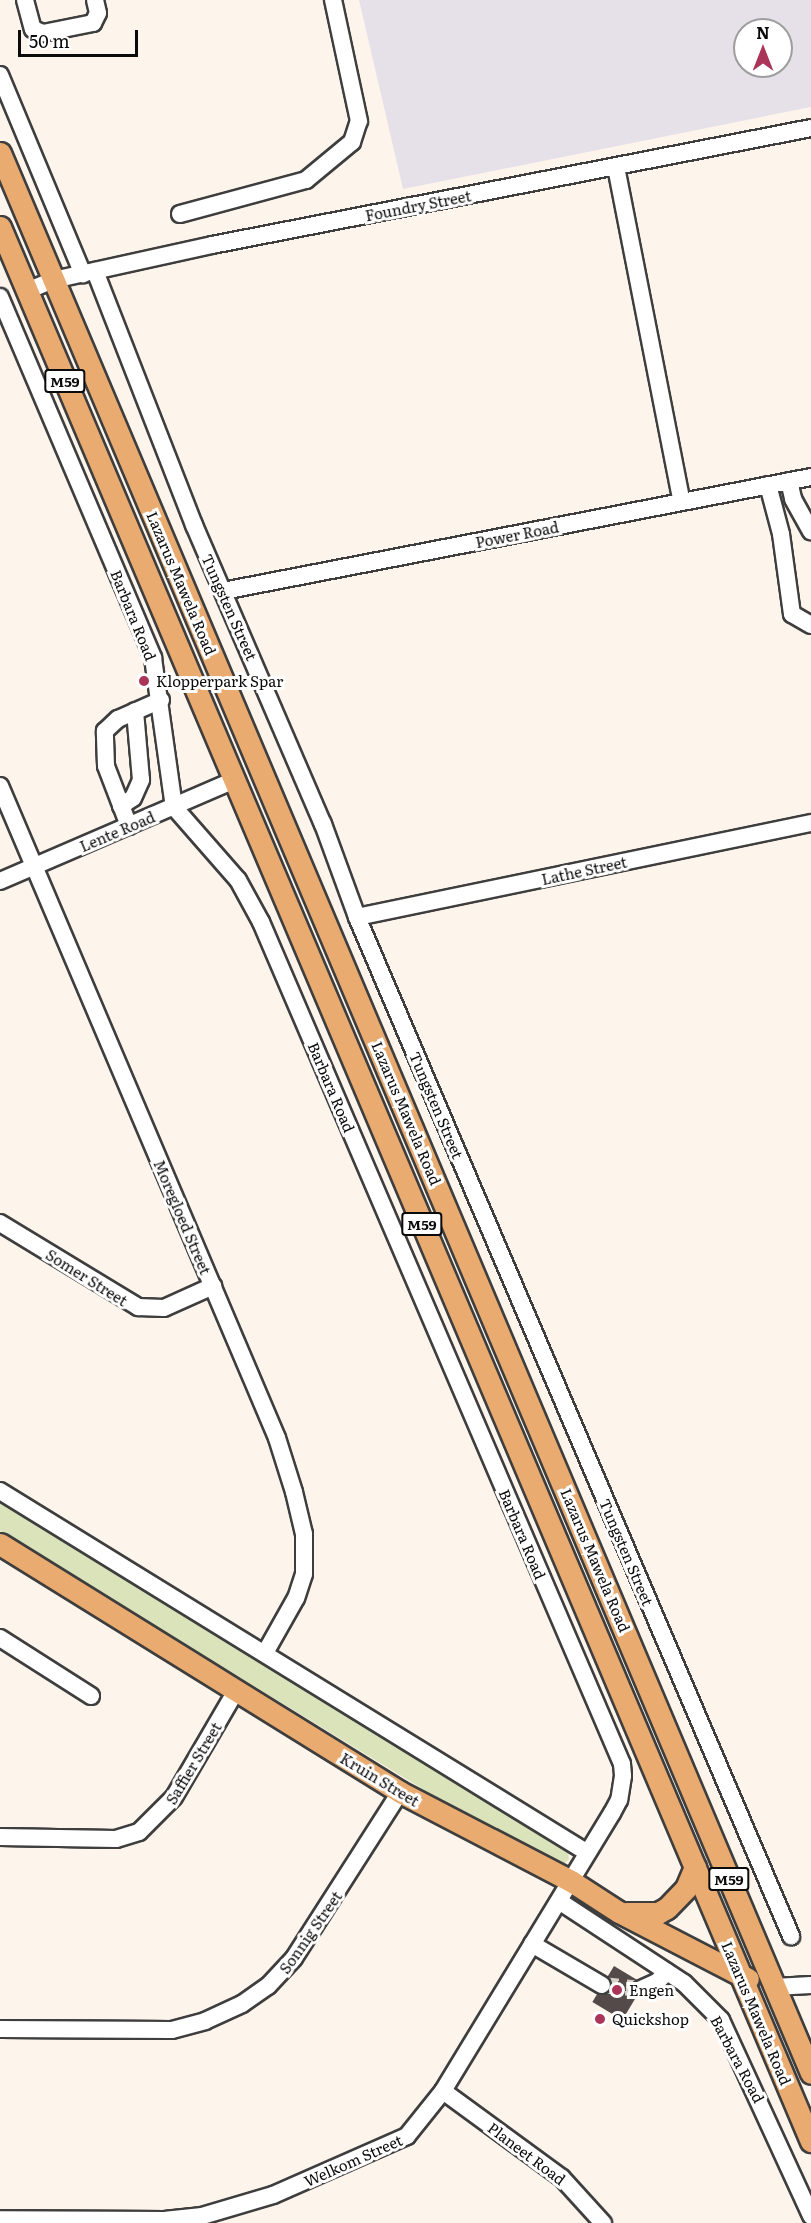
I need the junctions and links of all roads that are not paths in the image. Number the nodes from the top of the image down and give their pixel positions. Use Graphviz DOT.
graph roads {
  1 [pos="25,0"];
  2 [pos="96,0"];
  3 [pos="333,0"];
  4 [pos="0,75"];
  5 [pos="811,128"];
  6 [pos="0,153"];
  7 [pos="616,167"];
  8 [pos="180,214"];
  9 [pos="0,227"];
  10 [pos="89,272"];
  11 [pos="54,280"];
  12 [pos="27,291"];
  13 [pos="0,297"];
  14 [pos="811,477"];
  15 [pos="789,481"];
  16 [pos="768,485"];
  17 [pos="682,502"];
  18 [pos="804,504"];
  19 [pos="811,531"];
  20 [pos="223,591"];
  21 [pos="811,625"];
  22 [pos="225,683"];
  23 [pos="161,700"];
  24 [pos="135,711"];
  25 [pos="234,780"];
  26 [pos="0,786"];
  27 [pos="121,806"];
  28 [pos="174,807"];
  29 [pos="811,823"];
  30 [pos="129,826"];
  31 [pos="34,866"];
  32 [pos="0,880"];
  33 [pos="357,917"];
  34 [pos="0,1223"];
  35 [pos="213,1286"];
  36 [pos="0,1491"];
  37 [pos="1,1546"];
  38 [pos="0,1638"];
  39 [pos="264,1653"];
  40 [pos="237,1689"];
  41 [pos="91,1696"];
  42 [pos="400,1792"];
  43 [pos="0,1837"];
  44 [pos="586,1852"];
  45 [pos="695,1867"];
  46 [pos="571,1881"];
  47 [pos="559,1901"];
  48 [pos="620,1912"];
  49 [pos="791,1935"];
  50 [pos="532,1944"];
  51 [pos="667,1972"];
  52 [pos="742,1978"];
  53 [pos="602,1985"];
  54 [pos="811,1985"];
  55 [pos="774,1987"];
  56 [pos="641,1989"];
  57 [pos="0,2029"];
  58 [pos="811,2073"];
  59 [pos="443,2091"];
  60 [pos="811,2141"];
  61 [pos="811,2216"];
  62 [pos="0,2219"];
  63 [pos="603,2223"];
  1 -- 2 [label="street"];
  3 -- 8 [label="street"];
  4 -- 10 [label="street, Tungsten Street"];
  5 -- 7 [label="street, Foundry Street"];
  6 -- 11 [label="main road, Lazarus Mawela Road / M59"];
  7 -- 10 [label="street, Foundry Street"];
  7 -- 17 [label="street"];
  9 -- 12 [label="main road, Lazarus Mawela Road / M59"];
  10 -- 11 [label="street, Foundry Street"];
  10 -- 20 [label="street, Tungsten Street"];
  11 -- 12 [label="street, Foundry Street"];
  11 -- 22 [label="main road, Lazarus Mawela Road / M59"];
  12 -- 25 [label="main road, Lazarus Mawela Road / M59"];
  13 -- 23 [label="street, Barbara Road"];
  14 -- 15 [label="street, Power Road"];
  15 -- 16 [label="street, Power Road"];
  15 -- 18 [label="street"];
  16 -- 17 [label="street, Power Road"];
  16 -- 21 [label="street"];
  17 -- 20 [label="street, Power Road"];
  18 -- 19 [label="street"];
  20 -- 33 [label="street, Tungsten Street"];
  22 -- 25 [label="main road"];
  22 -- 55 [label="main road, Lazarus Mawela Road / M59"];
  23 -- 24 [label="street"];
  23 -- 28 [label="street, Barbara Road"];
  24 -- 27 [label="street"];
  24 -- 27 [label="street"];
  25 -- 28 [label="street, Lente Road"];
  25 -- 45 [label="main road, Lazarus Mawela Road / M59"];
  26 -- 31 [label="street, Moregloed Street"];
  27 -- 30 [label="street"];
  28 -- 30 [label="street, Lente Road"];
  28 -- 44 [label="street, Barbara Road"];
  29 -- 33 [label="street, Lathe Street"];
  30 -- 31 [label="street, Lente Road"];
  31 -- 32 [label="street, Lente Road"];
  31 -- 35 [label="street, Moregloed Street"];
  33 -- 49 [label="street, Tungsten Street"];
  34 -- 35 [label="street, Somer Street"];
  35 -- 39 [label="street, Moregloed Street"];
  36 -- 39 [label="street"];
  37 -- 40 [label="main road, Kruin Street"];
  38 -- 41 [label="street"];
  39 -- 44 [label="street"];
  40 -- 42 [label="main road, Kruin Street"];
  40 -- 43 [label="street, Saffier Street"];
  42 -- 46 [label="main road, Kruin Street"];
  42 -- 57 [label="street, Sonnig Street"];
  44 -- 46 [label="street, Barbara Road"];
  45 -- 48 [label="main road"];
  45 -- 52 [label="main road, Lazarus Mawela Road / M59"];
  46 -- 47 [label="street, Welkom Street"];
  46 -- 48 [label="main road, Kruin Street"];
  47 -- 50 [label="street, Welkom Street"];
  47 -- 51 [label="street, Barbara Road"];
  48 -- 52 [label="main road, Kruin Street"];
  50 -- 53 [label="street"];
  50 -- 59 [label="street, Welkom Street"];
  51 -- 56 [label="street"];
  51 -- 61 [label="street, Barbara Road"];
  52 -- 55 [label="main road, Kruin Street"];
  52 -- 60 [label="main road, Lazarus Mawela Road / M59"];
  54 -- 55 [label="street"];
  55 -- 58 [label="main road, Lazarus Mawela Road / M59"];
  59 -- 62 [label="street, Welkom Street"];
  59 -- 63 [label="street, Planeet Road"];
}
